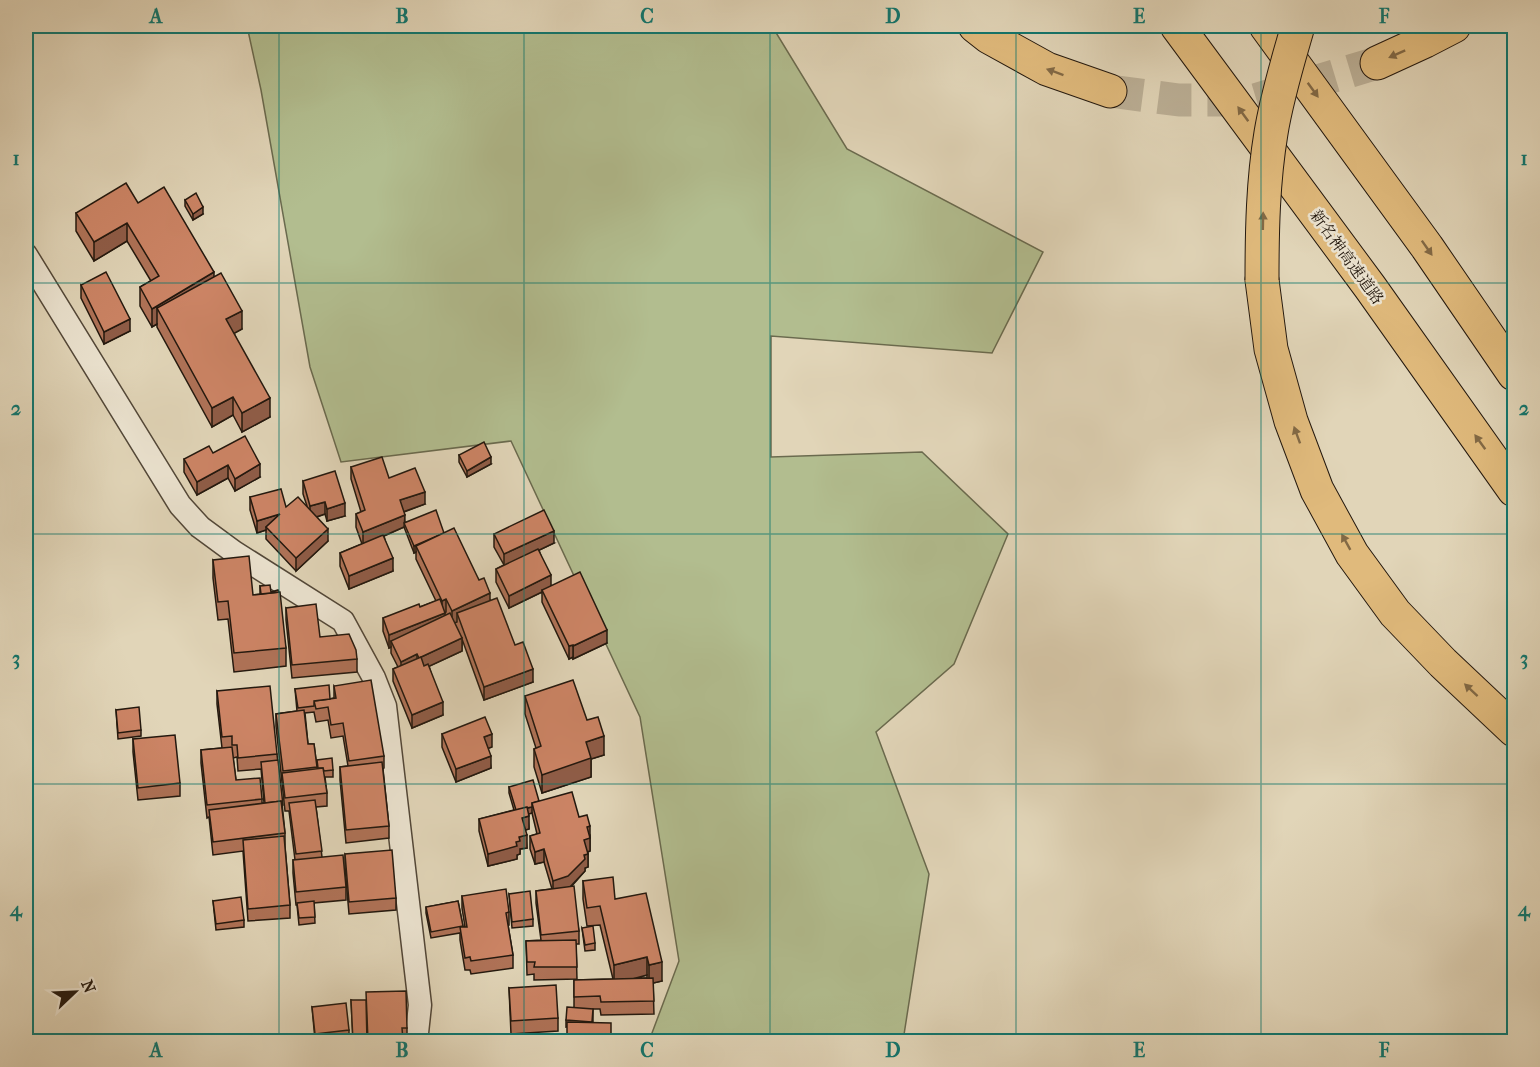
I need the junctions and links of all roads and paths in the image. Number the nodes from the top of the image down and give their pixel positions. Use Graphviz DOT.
graph roads {
  1 [pos="975,26"];
  2 [pos="1177,26"];
  3 [pos="1266,26"];
  4 [pos="1298,26"];
  5 [pos="1454,26"];
  6 [pos="1377,63"];
  7 [pos="1110,91"];
  8 [pos="26,255"];
  9 [pos="1515,375"];
  10 [pos="1515,490"];
  11 [pos="1515,730"];
  12 [pos="416,1041"];
  7 -- 1 [label="highway, one-way"];
  10 -- 2 [label="highway, 新名神高速道路, one-way"];
  3 -- 9 [label="highway, one-way"];
  11 -- 4 [label="highway, one-way, bridge"];
  5 -- 6 [label="highway, one-way"];
  8 -- 12 [label="street"];
}
